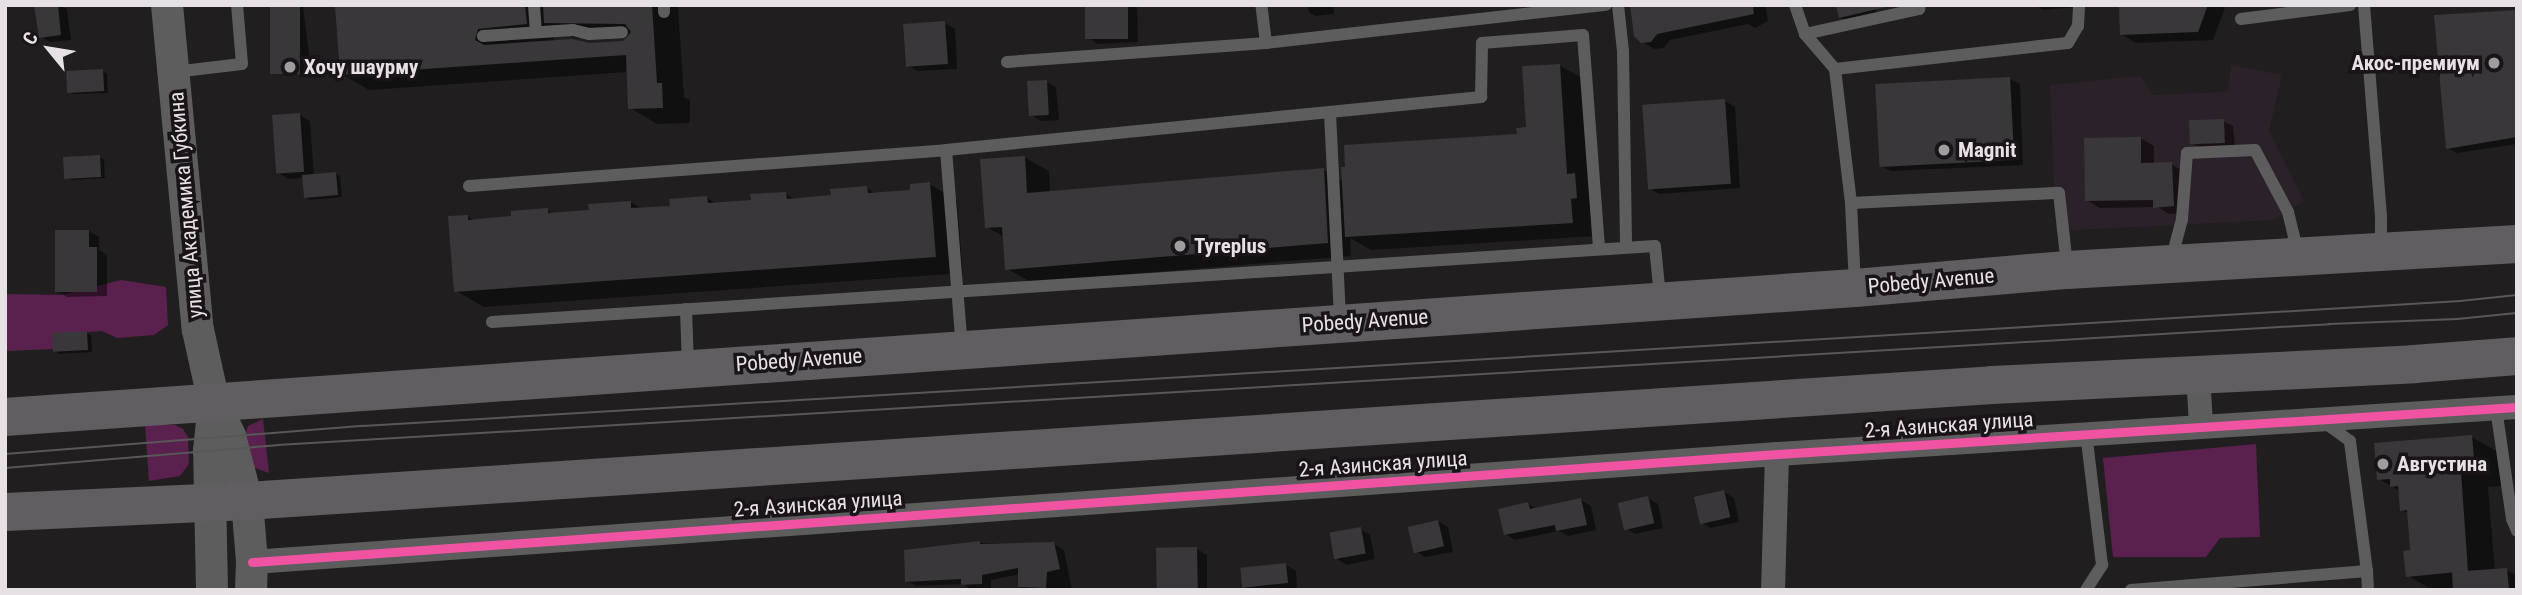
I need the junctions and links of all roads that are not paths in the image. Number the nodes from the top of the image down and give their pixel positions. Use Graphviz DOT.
graph roads {
  1 [pos="167,5"];
  2 [pos="237,5"];
  3 [pos="534,5"];
  4 [pos="1261,5"];
  5 [pos="1606,5"];
  6 [pos="1618,5"];
  7 [pos="1795,5"];
  8 [pos="1920,5"];
  9 [pos="2079,5"];
  10 [pos="2350,5"];
  11 [pos="2364,5"];
  12 [pos="2241,19"];
  13 [pos="536,32"];
  14 [pos="622,32"];
  15 [pos="1805,34"];
  16 [pos="483,36"];
  17 [pos="1266,43"];
  18 [pos="1007,62"];
  19 [pos="1835,69"];
  20 [pos="174,72"];
  21 [pos="1330,113"];
  22 [pos="946,150"];
  23 [pos="469,186"];
  24 [pos="1851,203"];
  25 [pos="2517,244"];
  26 [pos="1626,247"];
  27 [pos="1599,248"];
  28 [pos="2381,253"];
  29 [pos="2298,257"];
  30 [pos="1338,266"];
  31 [pos="2169,267"];
  32 [pos="2067,270"];
  33 [pos="1855,288"];
  34 [pos="957,292"];
  35 [pos="1660,301"];
  36 [pos="686,309"];
  37 [pos="492,322"];
  38 [pos="1340,323"];
  39 [pos="962,349"];
  40 [pos="2517,356"];
  41 [pos="688,369"];
  42 [pos="2198,373"];
  43 [pos="214,403"];
  44 [pos="2506,407"];
  45 [pos="5,416"];
  46 [pos="2318,417"];
  47 [pos="2200,425"];
  48 [pos="2086,433"];
  49 [pos="1777,454"];
  50 [pos="247,501"];
  51 [pos="210,503"];
  52 [pos="5,512"];
  53 [pos="2517,531"];
  54 [pos="2367,571"];
  55 [pos="252,576"];
  56 [pos="212,590"];
  57 [pos="1773,590"];
  58 [pos="2086,590"];
  59 [pos="2131,590"];
  60 [pos="2368,590"];
  1 -- 20 [label="street, улица Академика Губкина"];
  2 -- 20 [label="lane"];
  3 -- 13 [label="lane"];
  4 -- 17 [label="lane"];
  5 -- 17 [label="lane"];
  6 -- 26 [label="lane"];
  7 -- 15 [label="lane"];
  8 -- 15 [label="lane"];
  9 -- 19 [label="lane"];
  10 -- 12 [label="lane"];
  11 -- 28 [label="lane"];
  13 -- 14 [label="lane"];
  13 -- 16 [label="lane"];
  15 -- 19 [label="lane"];
  17 -- 18 [label="lane"];
  19 -- 24 [label="lane"];
  20 -- 43 [label="street, улица Академика Губкина"];
  21 -- 22 [label="lane"];
  21 -- 27 [label="lane"];
  21 -- 30 [label="lane"];
  22 -- 23 [label="lane"];
  22 -- 34 [label="lane"];
  24 -- 32 [label="lane"];
  24 -- 33 [label="lane"];
  25 -- 28 [label="main road, Pobedy Avenue"];
  26 -- 27 [label="lane"];
  26 -- 35 [label="lane"];
  27 -- 30 [label="lane"];
  28 -- 29 [label="main road, Pobedy Avenue"];
  29 -- 31 [label="main road, Pobedy Avenue"];
  29 -- 31 [label="lane"];
  30 -- 34 [label="lane"];
  30 -- 38 [label="lane"];
  31 -- 32 [label="main road, Pobedy Avenue"];
  32 -- 33 [label="main road, Pobedy Avenue"];
  33 -- 35 [label="main road, Pobedy Avenue"];
  34 -- 36 [label="lane"];
  34 -- 39 [label="lane"];
  35 -- 38 [label="main road, Pobedy Avenue"];
  36 -- 37 [label="lane"];
  36 -- 41 [label="lane"];
  38 -- 39 [label="main road, Pobedy Avenue"];
  39 -- 41 [label="main road, Pobedy Avenue"];
  40 -- 42 [label="main road"];
  41 -- 43 [label="main road, Pobedy Avenue"];
  42 -- 47 [label="street"];
  42 -- 50 [label="main road"];
  43 -- 45 [label="main road, Pobedy Avenue"];
  43 -- 50 [label="street, улица Академика Губкина"];
  43 -- 51 [label="street, улица Академика Губкина"];
  44 -- 46 [label="street, 2-я Азинская улица"];
  44 -- 53 [label="lane"];
  46 -- 47 [label="street, 2-я Азинская улица"];
  46 -- 54 [label="lane"];
  47 -- 48 [label="street, 2-я Азинская улица"];
  48 -- 49 [label="street, 2-я Азинская улица"];
  48 -- 58 [label="lane"];
  49 -- 55 [label="street, 2-я Азинская улица"];
  49 -- 57 [label="street"];
  50 -- 51 [label="main road"];
  50 -- 55 [label="street, улица Академика Губкина"];
  51 -- 52 [label="main road"];
  51 -- 56 [label="street, улица Академика Губкина"];
  54 -- 59 [label="lane"];
  54 -- 60 [label="lane"];
}
